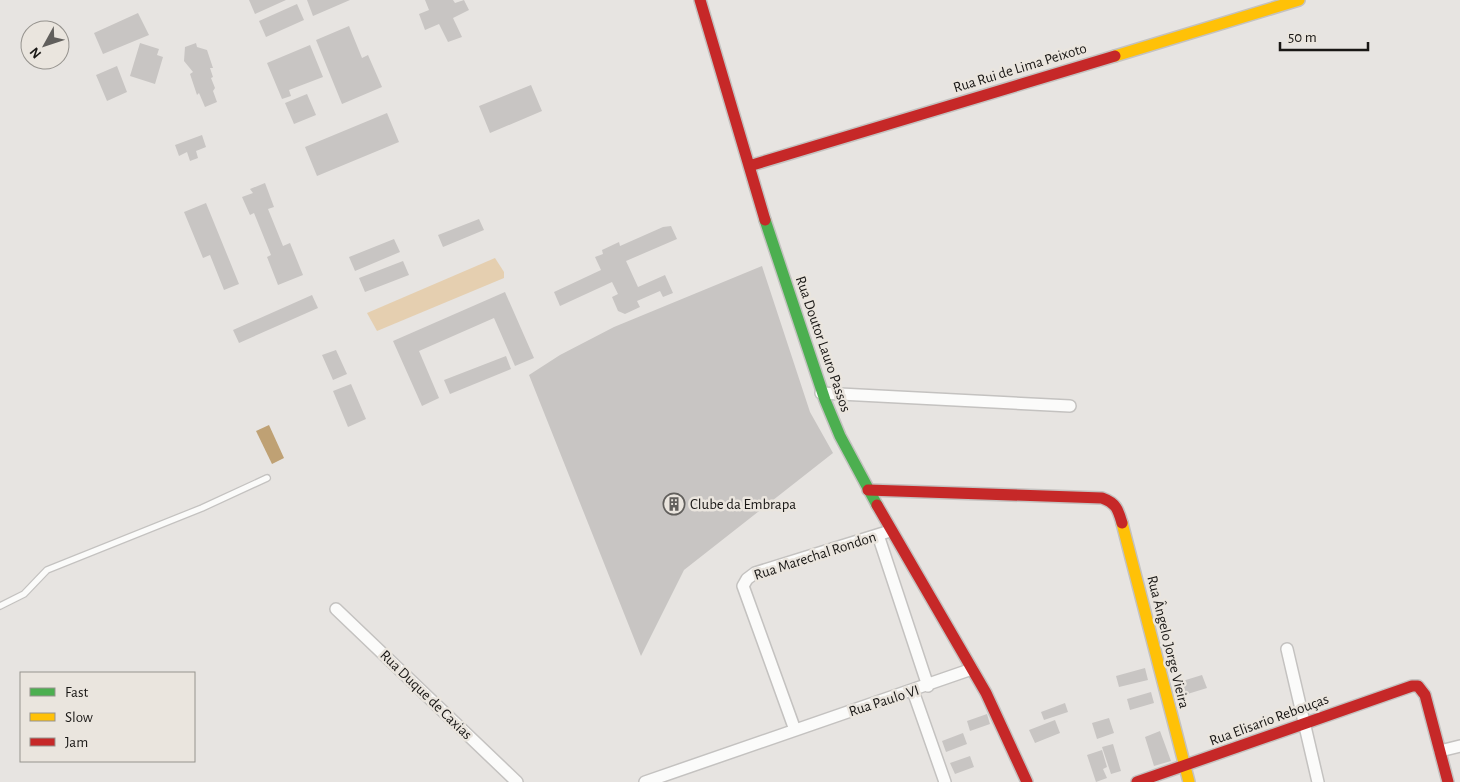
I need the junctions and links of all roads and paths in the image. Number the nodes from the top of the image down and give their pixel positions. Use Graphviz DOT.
graph roads {
  1 [pos="700,0"];
  2 [pos="1299,0"];
  3 [pos="749,166"];
  4 [pos="821,393"];
  5 [pos="1070,406"];
  6 [pos="267,478"];
  7 [pos="868,490"];
  8 [pos="890,531"];
  9 [pos="878,535"];
  10 [pos="0,606"];
  11 [pos="336,609"];
  12 [pos="1286,649"];
  13 [pos="972,669"];
  14 [pos="928,686"];
  15 [pos="913,691"];
  16 [pos="1304,722"];
  17 [pos="795,730"];
  18 [pos="1460,746"];
  19 [pos="1440,751"];
  20 [pos="1185,767"];
  21 [pos="657,780"];
  22 [pos="517,782"];
  23 [pos="645,782"];
  24 [pos="945,782"];
  25 [pos="1027,782"];
  26 [pos="1137,782"];
  27 [pos="1189,782"];
  28 [pos="1318,782"];
  29 [pos="1448,782"];
  1 -- 3 [label="street, Rua Doutor Lauro Passos"];
  2 -- 3 [label="street, Rua Rui de Lima Peixoto"];
  3 -- 4 [label="street, Rua Doutor Lauro Passos"];
  4 -- 5 [label="street"];
  4 -- 7 [label="street, Rua Doutor Lauro Passos"];
  6 -- 10 [label="lane"];
  7 -- 8 [label="street, Rua Doutor Lauro Passos"];
  7 -- 20 [label="street, Rua Ângelo Jorge Vieira"];
  8 -- 9 [label="street, Rua Marechal Rondon"];
  8 -- 13 [label="street, Rua Doutor Lauro Passos"];
  9 -- 14 [label="street"];
  9 -- 17 [label="street, Rua Marechal Rondon"];
  11 -- 22 [label="street, Rua Duque de Caxias"];
  12 -- 16 [label="street"];
  13 -- 14 [label="street, Rua Paulo VI"];
  13 -- 25 [label="street, Rua Doutor Lauro Passos"];
  14 -- 15 [label="street, Rua Paulo VI"];
  15 -- 17 [label="street, Rua Paulo VI"];
  15 -- 24 [label="street"];
  16 -- 19 [label="street, Rua Elisario Rebouças"];
  16 -- 20 [label="street, Rua Elisario Rebouças"];
  16 -- 28 [label="street"];
  17 -- 21 [label="street, Rua Paulo VI"];
  18 -- 19 [label="street"];
  19 -- 29 [label="street"];
  20 -- 26 [label="street, Rua Elisario Rebouças"];
  20 -- 27 [label="street, Rua Ângelo Jorge Vieira"];
  21 -- 23 [label="street, Rua Paulo VI"];
}
